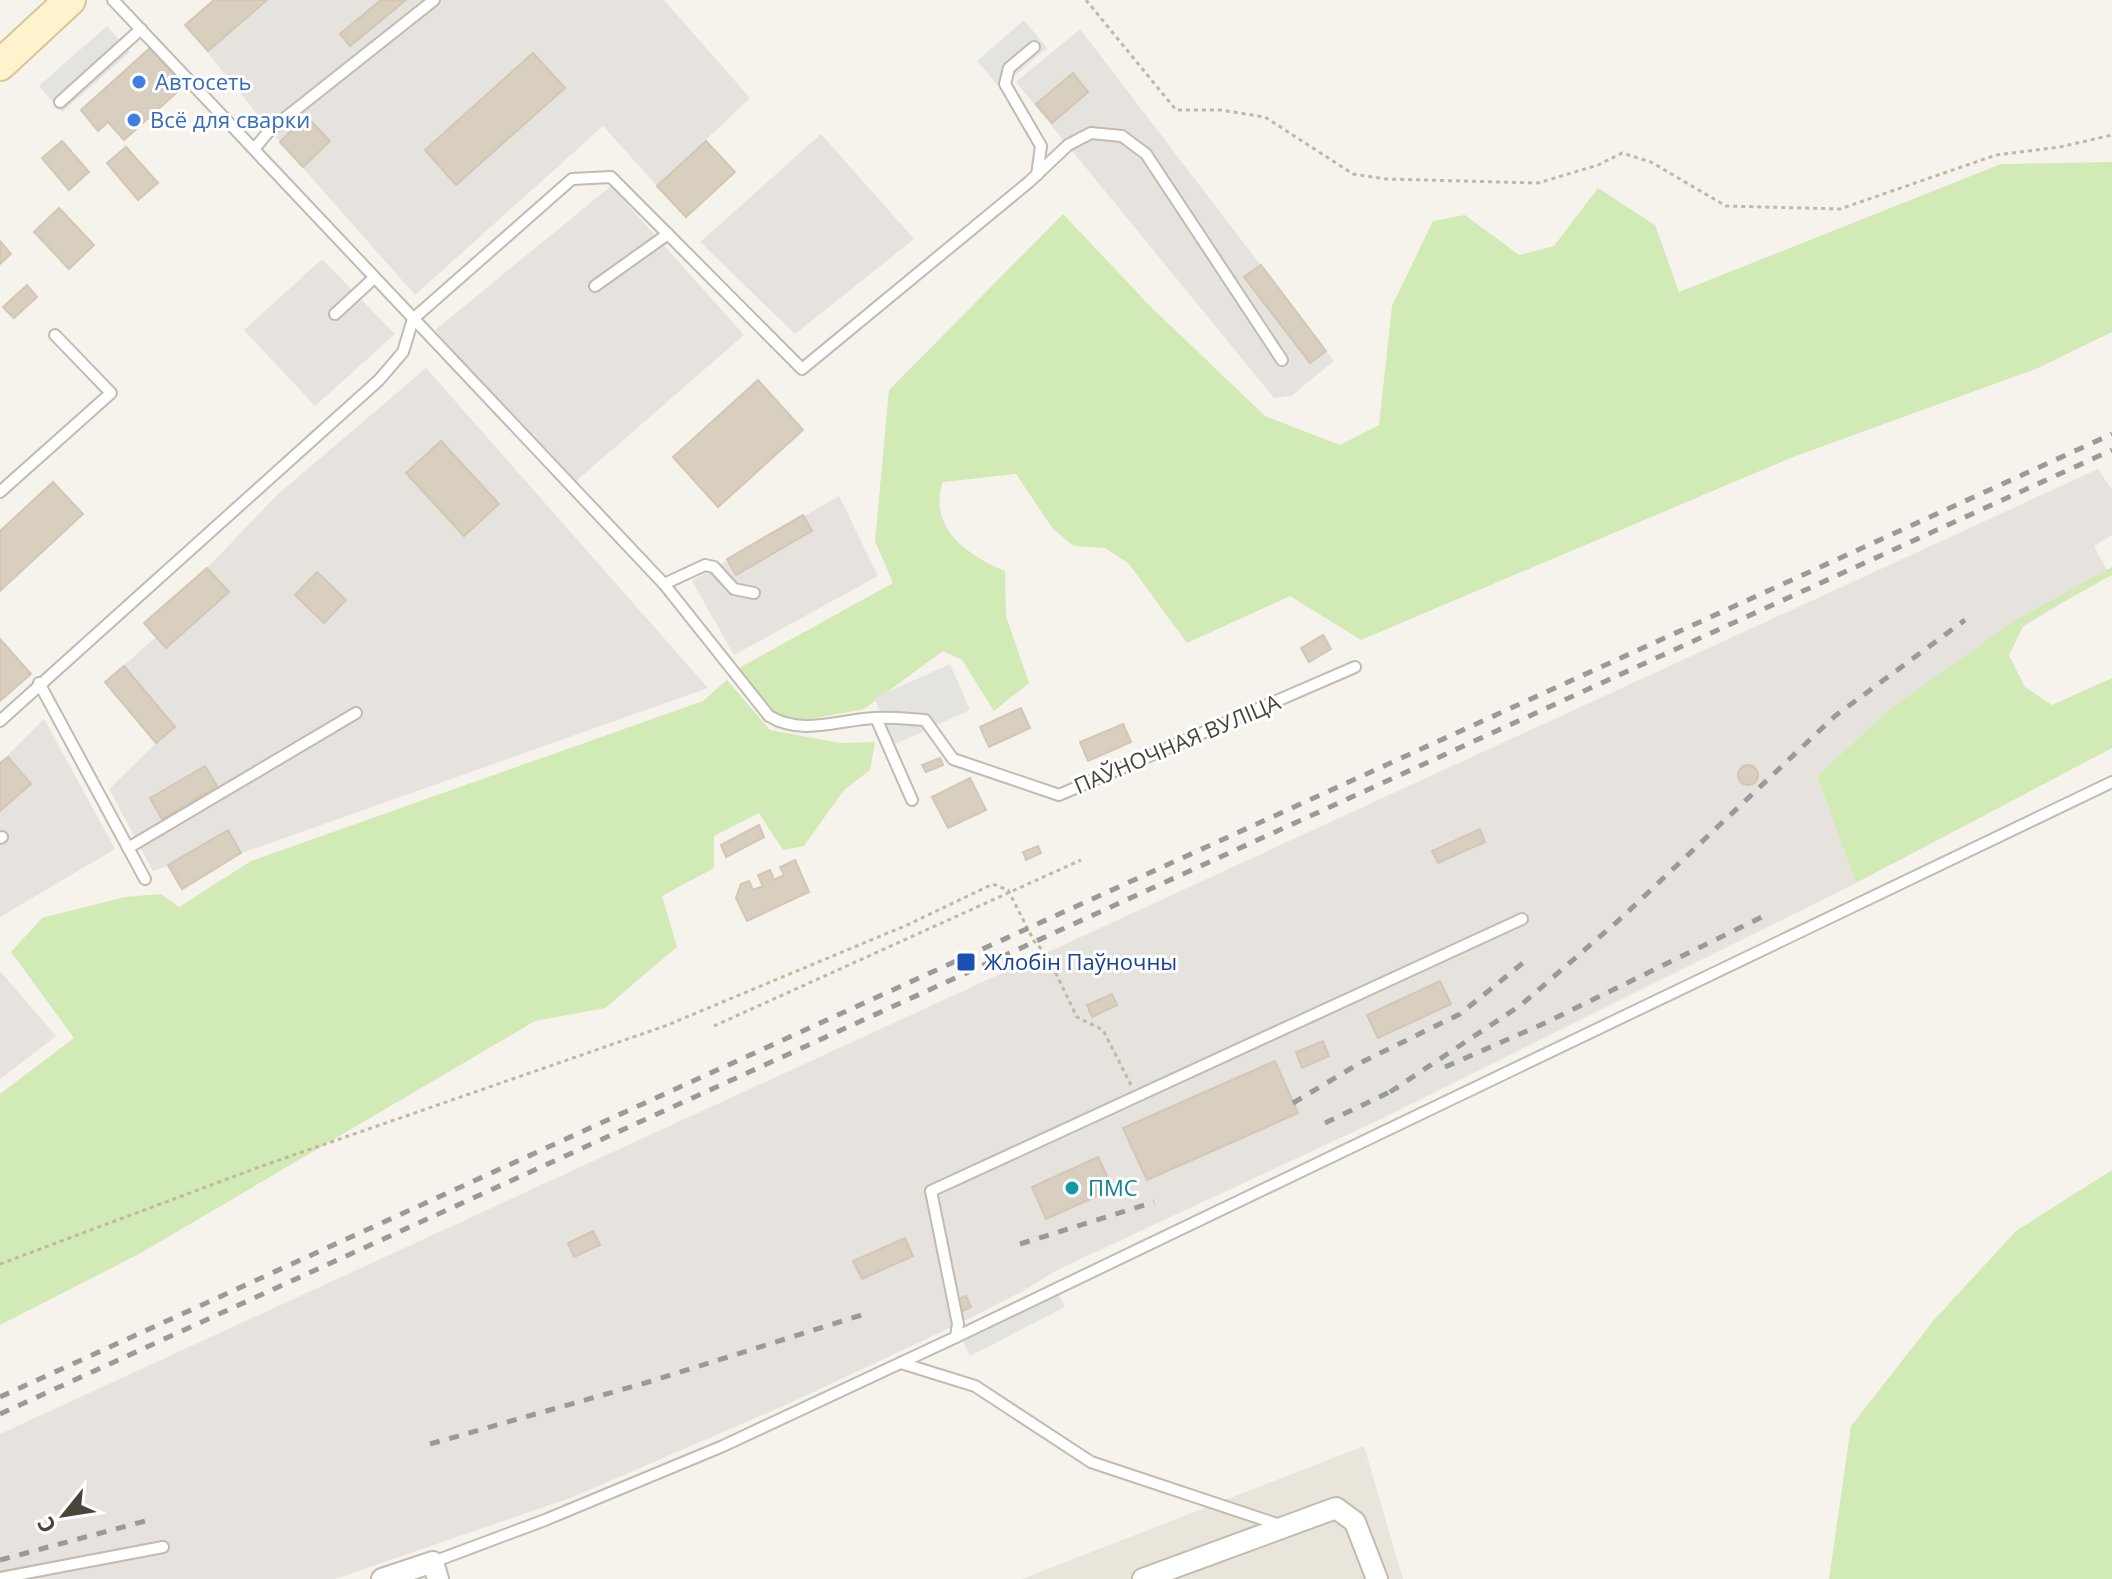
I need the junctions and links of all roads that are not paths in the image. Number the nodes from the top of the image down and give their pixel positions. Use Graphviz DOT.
graph roads {
  1 [pos="70,0"];
  2 [pos="113,0"];
  3 [pos="434,0"];
  4 [pos="141,29"];
  5 [pos="1034,47"];
  6 [pos="0,65"];
  7 [pos="60,102"];
  8 [pos="254,149"];
  9 [pos="1037,175"];
  10 [pos="668,234"];
  11 [pos="374,278"];
  12 [pos="595,286"];
  13 [pos="335,314"];
  14 [pos="413,319"];
  15 [pos="55,335"];
  16 [pos="1282,360"];
  17 [pos="0,492"];
  18 [pos="664,584"];
  19 [pos="754,593"];
  20 [pos="1355,667"];
  21 [pos="39,683"];
  22 [pos="356,713"];
  23 [pos="876,718"];
  24 [pos="0,721"];
  25 [pos="2112,782"];
  26 [pos="912,800"];
  27 [pos="128,848"];
  28 [pos="145,879"];
  29 [pos="1522,919"];
  30 [pos="956,1337"];
  31 [pos="901,1363"];
  32 [pos="1285,1527"];
  33 [pos="163,1547"];
  34 [pos="436,1571"];
  35 [pos="0,1578"];
  36 [pos="382,1579"];
  37 [pos="1143,1579"];
  38 [pos="1377,1579"];
  1 -- 6 [label="main road"];
  2 -- 4 [label="lane"];
  3 -- 8 [label="lane"];
  4 -- 7 [label="lane"];
  4 -- 8 [label="lane"];
  5 -- 9 [label="lane"];
  8 -- 11 [label="lane"];
  9 -- 10 [label="lane"];
  9 -- 16 [label="lane"];
  10 -- 12 [label="lane"];
  10 -- 14 [label="lane"];
  11 -- 13 [label="lane"];
  11 -- 14 [label="lane"];
  14 -- 18 [label="lane"];
  14 -- 21 [label="lane"];
  15 -- 17 [label="lane"];
  18 -- 19 [label="lane"];
  18 -- 23 [label="lane"];
  20 -- 23 [label="lane, ПАЎНОЧНАЯ ВУЛІЦА"];
  21 -- 24 [label="lane"];
  21 -- 27 [label="lane"];
  22 -- 27 [label="lane"];
  23 -- 26 [label="lane"];
  25 -- 30 [label="lane"];
  27 -- 28 [label="lane"];
  29 -- 30 [label="lane"];
  30 -- 31 [label="lane"];
  31 -- 32 [label="lane"];
  31 -- 34 [label="lane"];
  32 -- 37 [label="street"];
  32 -- 38 [label="street"];
  33 -- 35 [label="lane"];
  34 -- 36 [label="street"];
}
